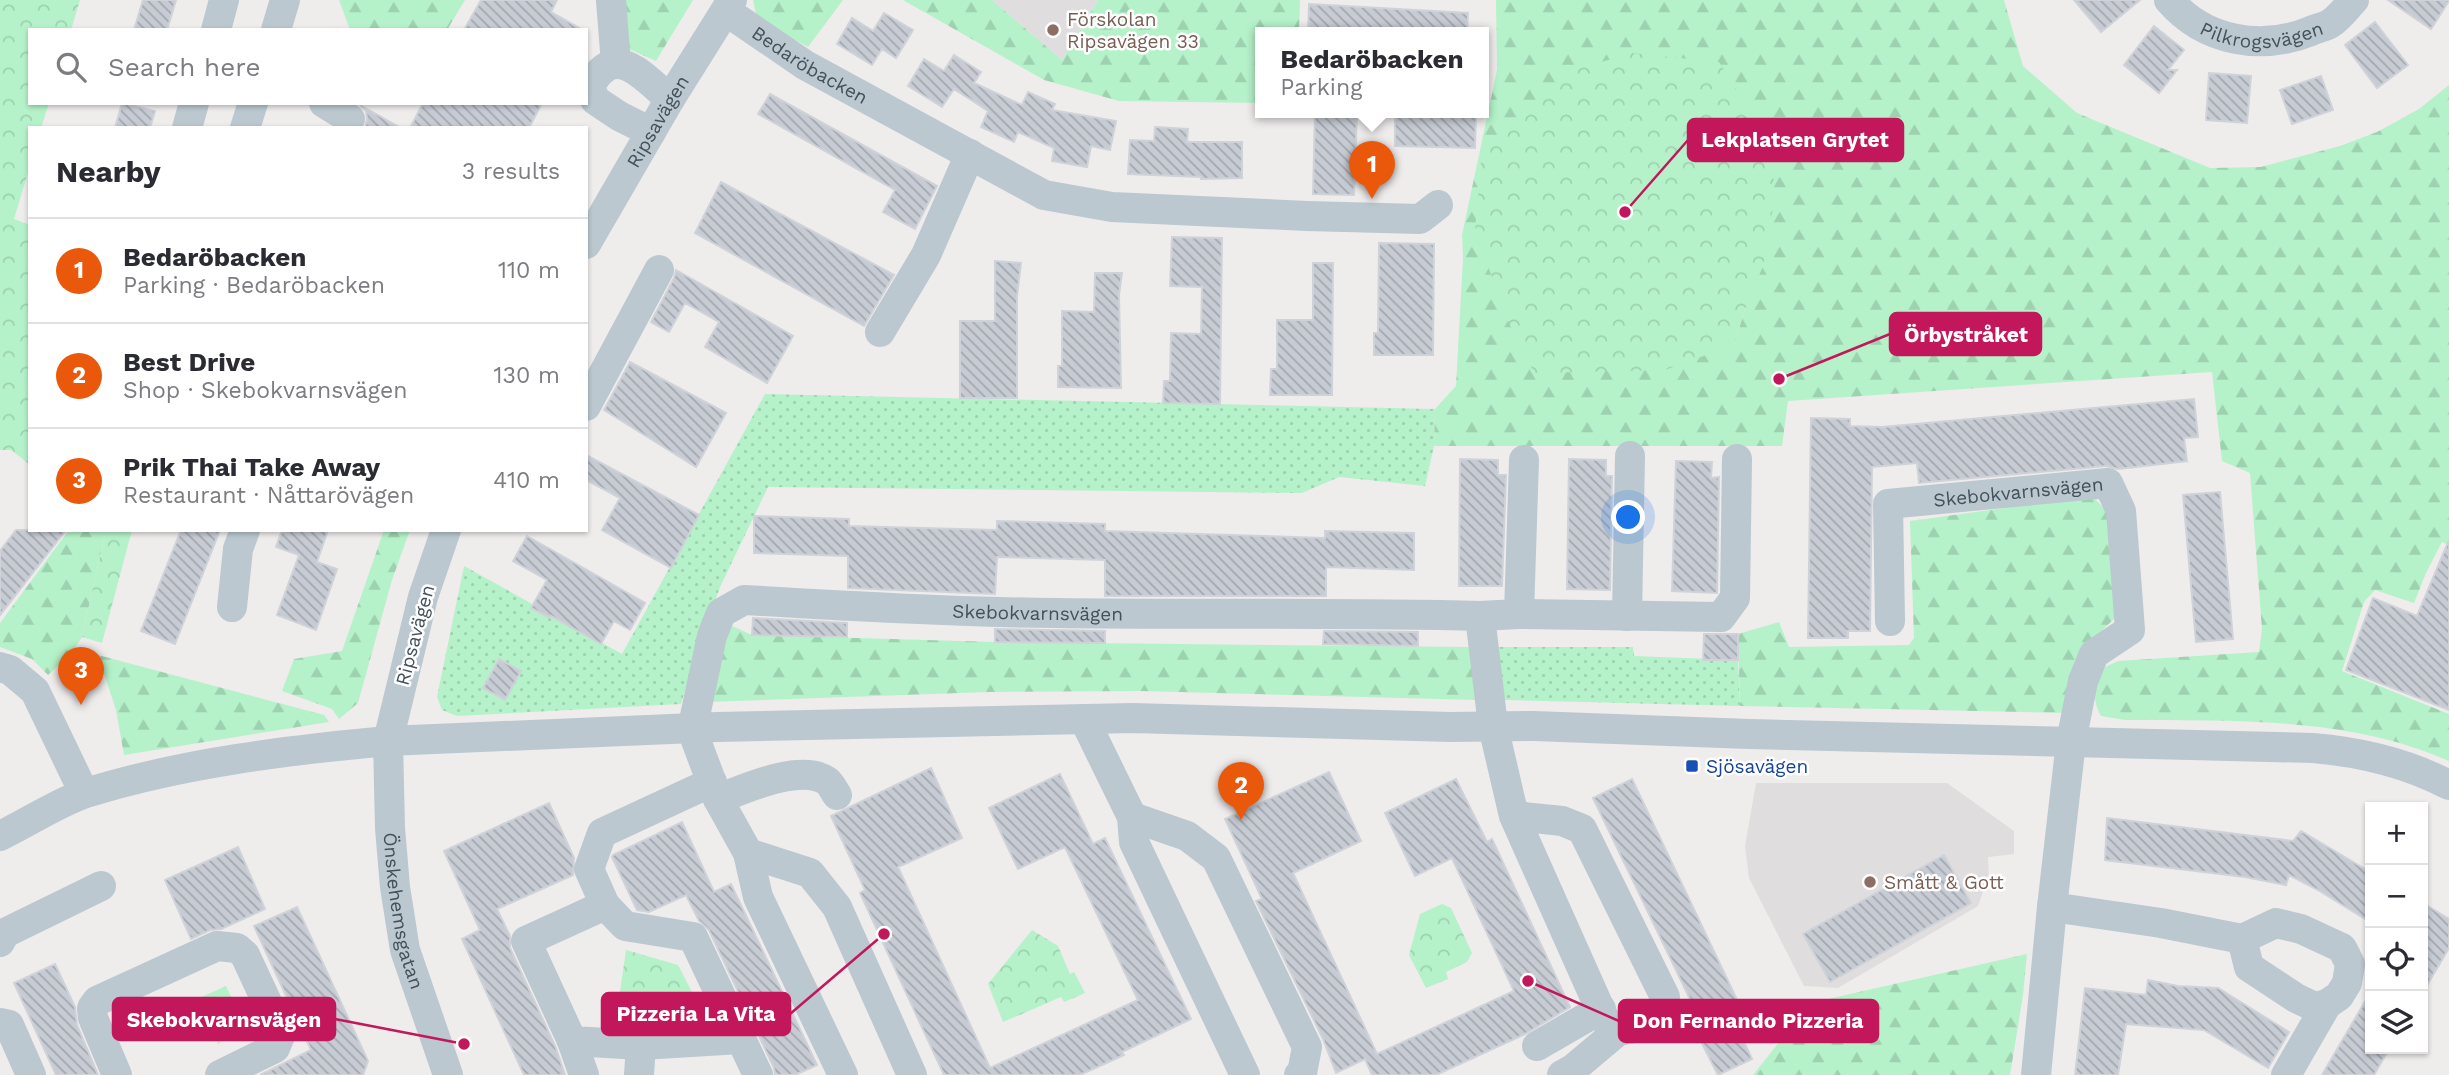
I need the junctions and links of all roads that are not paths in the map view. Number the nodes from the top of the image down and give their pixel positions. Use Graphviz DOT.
graph roads {
  1 [pos="224,0"];
  2 [pos="285,0"];
  3 [pos="611,0"];
  4 [pos="2169,0"];
  5 [pos="2354,0"];
  6 [pos="729,6"];
  7 [pos="217,28"];
  8 [pos="277,28"];
  9 [pos="616,64"];
  10 [pos="670,99"];
  11 [pos="193,105"];
  12 [pos="252,105"];
  13 [pos="327,105"];
  14 [pos="350,119"];
  15 [pos="188,126"];
  16 [pos="246,126"];
  17 [pos="651,132"];
  18 [pos="970,155"];
  19 [pos="1438,205"];
  20 [pos="588,241"];
  21 [pos="659,270"];
  22 [pos="880,332"];
  23 [pos="588,402"];
  24 [pos="1630,456"];
  25 [pos="1737,459"];
  26 [pos="1524,460"];
  27 [pos="244,532"];
  28 [pos="445,532"];
  29 [pos="232,607"];
  30 [pos="1519,614"];
  31 [pos="1627,616"];
  32 [pos="1480,617"];
  33 [pos="1890,621"];
  34 [pos="0,667"];
  35 [pos="1084,719"];
  36 [pos="1493,726"];
  37 [pos="692,730"];
  38 [pos="388,741"];
  39 [pos="2071,742"];
  40 [pos="2449,785"];
  41 [pos="715,790"];
  42 [pos="84,793"];
  43 [pos="837,795"];
  44 [pos="1514,816"];
  45 [pos="1132,817"];
  46 [pos="0,836"];
  47 [pos="748,853"];
  48 [pos="101,886"];
  49 [pos="605,905"];
  50 [pos="2052,907"];
  51 [pos="2242,939"];
  52 [pos="0,942"];
  53 [pos="2327,1004"];
  54 [pos="1609,1020"];
  55 [pos="0,1023"];
  56 [pos="741,1039"];
  57 [pos="572,1041"];
  58 [pos="640,1045"];
  59 [pos="1538,1046"];
  60 [pos="31,1075"];
  61 [pos="117,1075"];
  62 [pos="220,1075"];
  63 [pos="448,1075"];
  64 [pos="584,1075"];
  65 [pos="639,1075"];
  66 [pos="758,1075"];
  67 [pos="843,1075"];
  68 [pos="912,1075"];
  69 [pos="1244,1075"];
  70 [pos="1298,1075"];
  71 [pos="1562,1075"];
  72 [pos="2036,1075"];
  73 [pos="2286,1075"];
  1 -- 7 [label="street"];
  2 -- 8 [label="street"];
  3 -- 9 [label="street"];
  4 -- 5 [label="street, Pilkrogsvägen"];
  6 -- 10 [label="street, Ripsavägen"];
  6 -- 18 [label="street, Bedaröbacken"];
  9 -- 10 [label="street"];
  9 -- 17 [label="street"];
  10 -- 17 [label="street, Ripsavägen"];
  11 -- 15 [label="street"];
  12 -- 16 [label="street"];
  13 -- 14 [label="street"];
  17 -- 20 [label="street, Ripsavägen"];
  18 -- 19 [label="street, Bedaröbacken"];
  18 -- 22 [label="street"];
  21 -- 23 [label="street"];
  24 -- 31 [label="street"];
  25 -- 31 [label="street, Skebokvarnsvägen"];
  26 -- 30 [label="street"];
  27 -- 29 [label="street"];
  28 -- 38 [label="street, Ripsavägen"];
  30 -- 31 [label="street, Skebokvarnsvägen"];
  30 -- 32 [label="street, Skebokvarnsvägen"];
  32 -- 36 [label="street"];
  32 -- 37 [label="street, Skebokvarnsvägen"];
  33 -- 39 [label="street, Skebokvarnsvägen"];
  34 -- 42 [label="street"];
  35 -- 36 [label="street"];
  35 -- 37 [label="street"];
  35 -- 45 [label="street"];
  36 -- 39 [label="street"];
  36 -- 44 [label="street"];
  37 -- 38 [label="street"];
  37 -- 41 [label="street"];
  38 -- 42 [label="street"];
  38 -- 63 [label="street, Önskehemsgatan"];
  39 -- 40 [label="street"];
  39 -- 50 [label="street"];
  41 -- 43 [label="street"];
  41 -- 47 [label="street"];
  41 -- 49 [label="street"];
  42 -- 46 [label="street"];
  44 -- 54 [label="street"];
  44 -- 54 [label="street"];
  45 -- 69 [label="street"];
  45 -- 70 [label="street"];
  47 -- 67 [label="street"];
  47 -- 68 [label="street"];
  48 -- 52 [label="street"];
  49 -- 56 [label="street"];
  49 -- 57 [label="street"];
  50 -- 51 [label="street"];
  50 -- 72 [label="street"];
  51 -- 53 [label="street"];
  51 -- 53 [label="street"];
  53 -- 73 [label="street"];
  54 -- 59 [label="street"];
  54 -- 71 [label="street"];
  55 -- 60 [label="street"];
  56 -- 58 [label="street"];
  56 -- 66 [label="street"];
  57 -- 58 [label="street"];
  57 -- 64 [label="street"];
  58 -- 65 [label="street"];
  61 -- 62 [label="street"];
}
